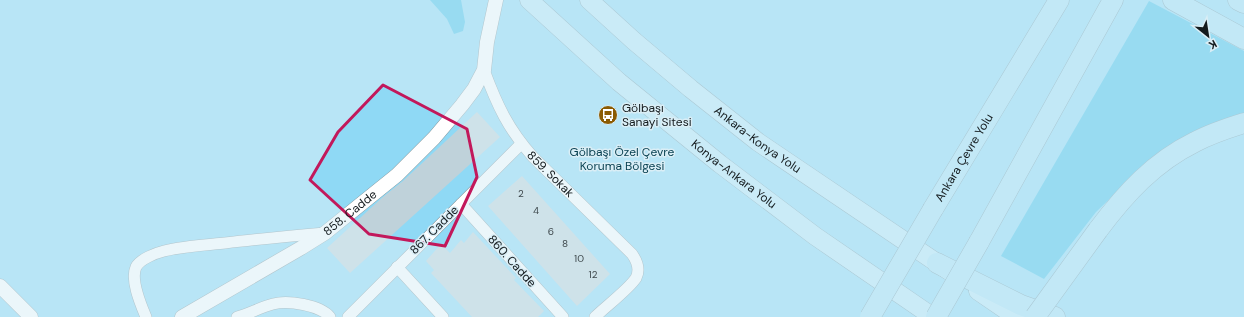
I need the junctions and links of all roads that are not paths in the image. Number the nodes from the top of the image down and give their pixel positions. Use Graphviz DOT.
graph roads {
  1 [pos="496,0"];
  2 [pos="529,0"];
  3 [pos="589,0"];
  4 [pos="1059,0"];
  5 [pos="1113,0"];
  6 [pos="1173,0"];
  7 [pos="1238,0"];
  8 [pos="1244,4"];
  9 [pos="1244,39"];
  10 [pos="484,70"];
  11 [pos="1244,123"];
  12 [pos="521,144"];
  13 [pos="461,204"];
  14 [pos="325,233"];
  15 [pos="937,263"];
  16 [pos="398,267"];
  17 [pos="0,286"];
  18 [pos="31,317"];
  19 [pos="146,317"];
  20 [pos="182,317"];
  21 [pos="237,317"];
  22 [pos="330,317"];
  23 [pos="348,317"];
  24 [pos="443,317"];
  25 [pos="564,317"];
  26 [pos="595,317"];
  27 [pos="870,317"];
  28 [pos="935,317"];
  29 [pos="1016,317"];
  30 [pos="1035,317"];
  31 [pos="1055,317"];
  1 -- 10 [label="street, 859. Sokak"];
  2 -- 28 [label="highway, Konya-Ankara Yolu"];
  3 -- 15 [label="highway, Ankara-Konya Yolu"];
  4 -- 27 [label="highway, Ankara Çevre Yolu, bridge"];
  5 -- 28 [label="highway, bridge"];
  6 -- 9 [label="highway"];
  7 -- 8 [label="highway"];
  10 -- 12 [label="street, 859. Sokak"];
  10 -- 14 [label="street, 858. Cadde"];
  11 -- 30 [label="highway, bridge"];
  12 -- 13 [label="street, 867. Cadde"];
  12 -- 26 [label="street, 859. Sokak"];
  13 -- 16 [label="street, 867. Cadde"];
  13 -- 25 [label="street, 860. Cadde"];
  14 -- 19 [label="street"];
  14 -- 20 [label="street, 858. Cadde"];
  15 -- 29 [label="highway, Ankara-Konya Yolu"];
  15 -- 31 [label="highway"];
  16 -- 23 [label="street, 867. Cadde"];
  16 -- 24 [label="street"];
  17 -- 18 [label="street"];
  21 -- 22 [label="street"];
}
